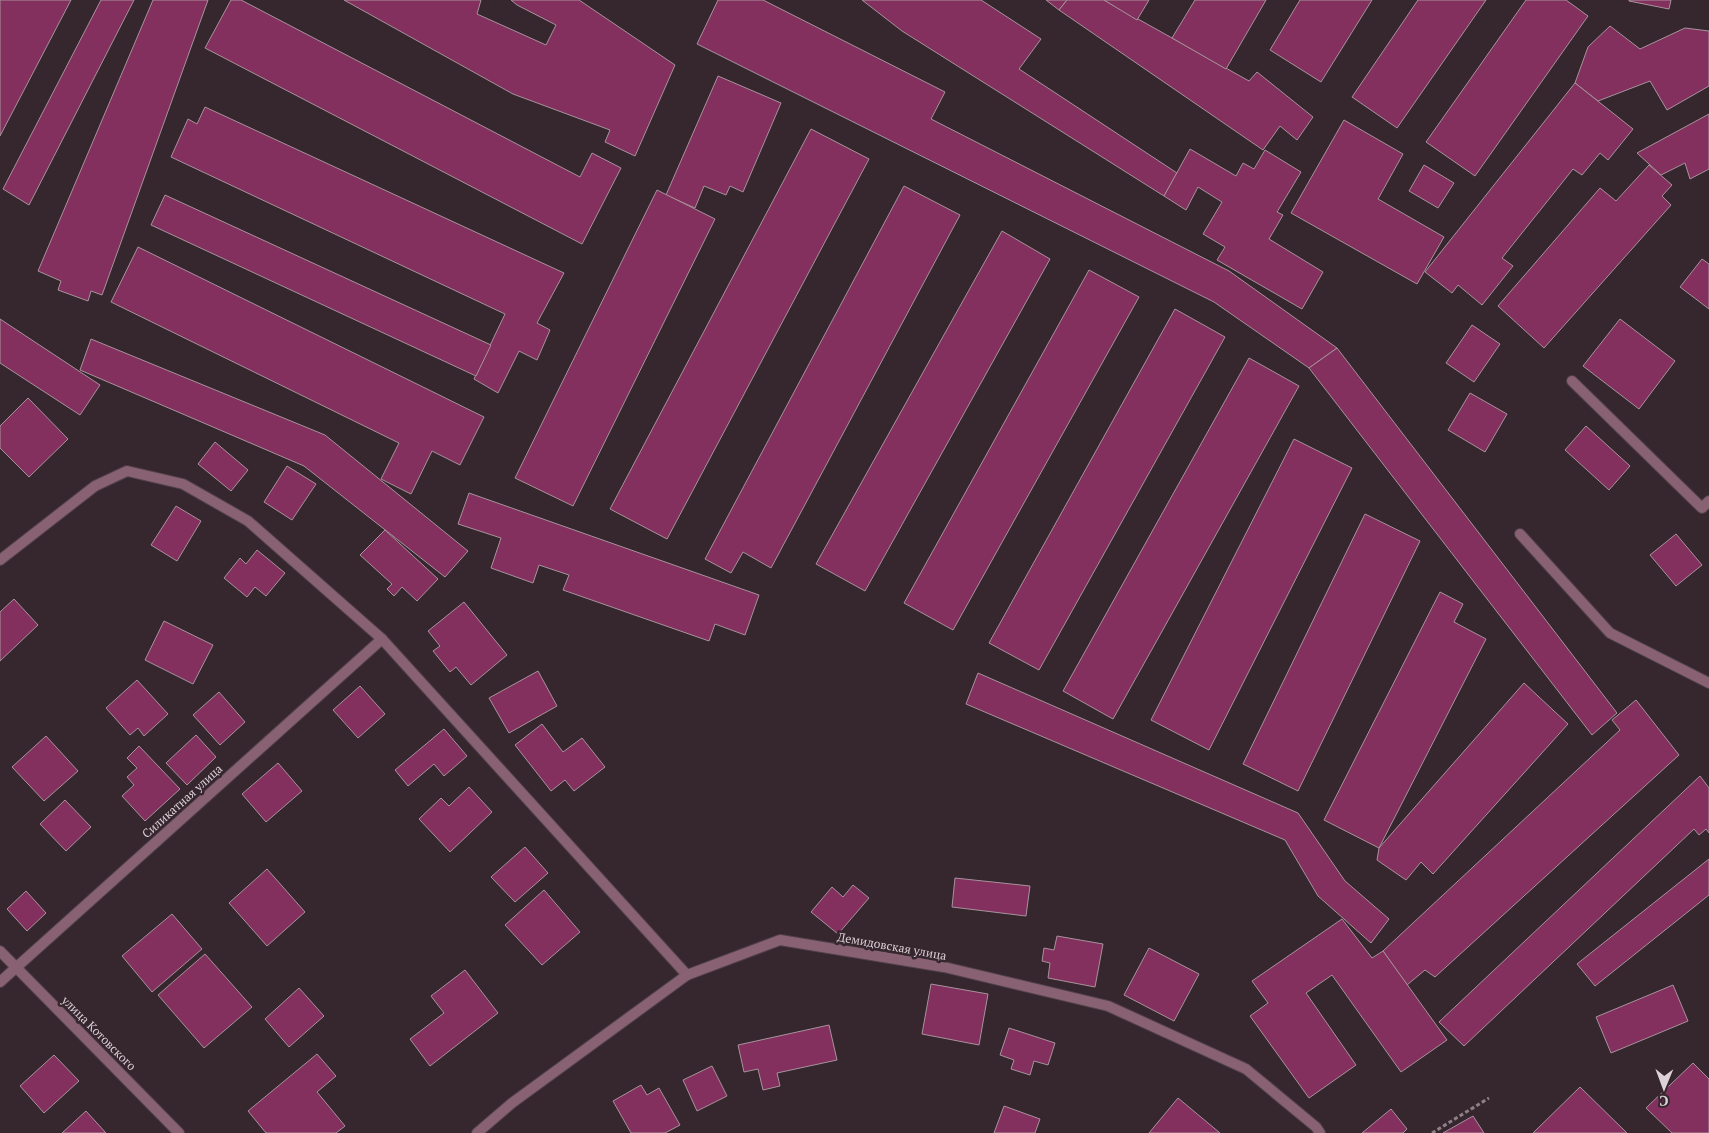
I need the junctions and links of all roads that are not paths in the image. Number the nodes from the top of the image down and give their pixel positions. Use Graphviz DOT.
graph roads {
  1 [pos="1572,382"];
  2 [pos="1709,501"];
  3 [pos="1520,534"];
  4 [pos="0,560"];
  5 [pos="382,640"];
  6 [pos="1709,683"];
  7 [pos="0,951"];
  8 [pos="16,967"];
  9 [pos="687,975"];
  10 [pos="0,982"];
  11 [pos="179,1133"];
  12 [pos="477,1133"];
  13 [pos="1320,1133"];
  1 -- 2 [label="street"];
  3 -- 6 [label="street"];
  4 -- 5 [label="street"];
  5 -- 8 [label="street, Силикатная улица"];
  5 -- 9 [label="street"];
  7 -- 8 [label="street, улица Котовского"];
  8 -- 10 [label="street, Силикатная улица"];
  8 -- 11 [label="street, улица Котовского"];
  9 -- 12 [label="street, Демидовская улица"];
  9 -- 13 [label="street, Демидовская улица"];
}
